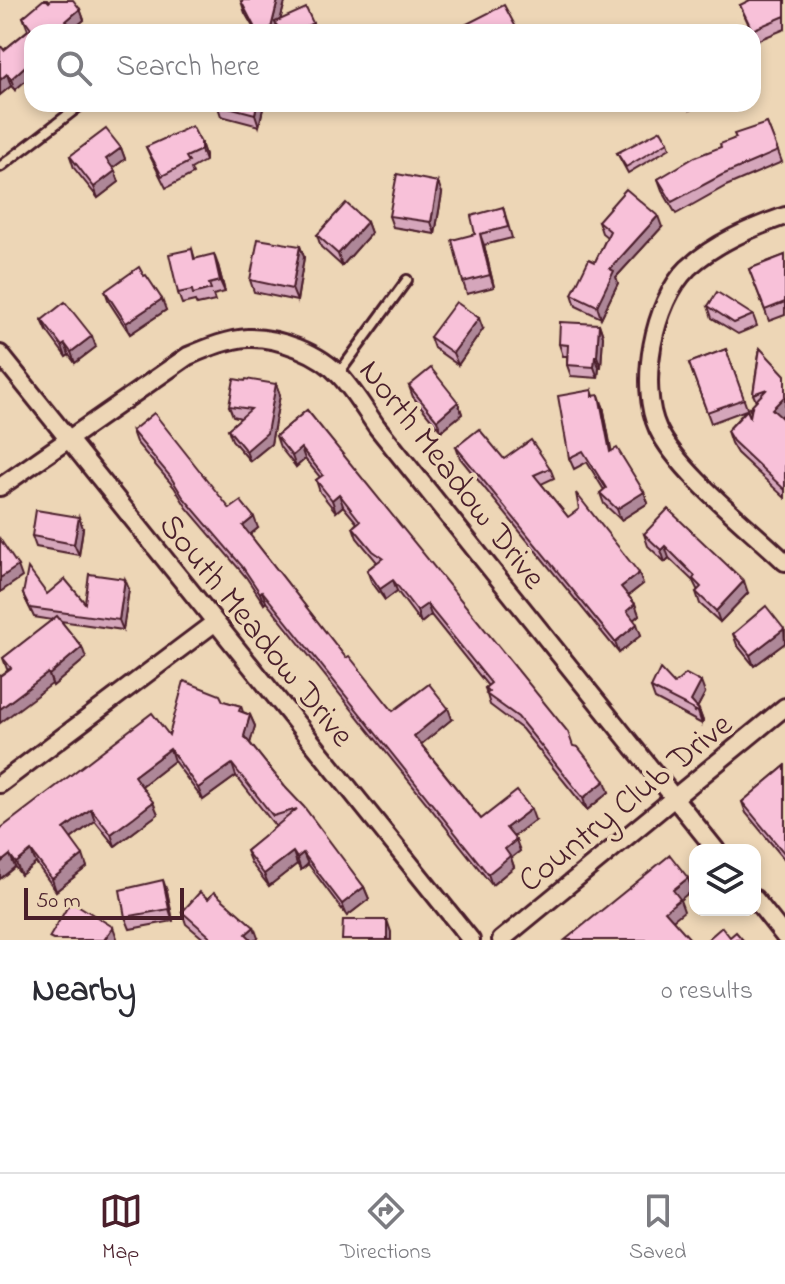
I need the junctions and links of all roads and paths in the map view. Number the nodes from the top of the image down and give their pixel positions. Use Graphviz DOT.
graph roads {
  1 [pos="72,112"];
  2 [pos="0,167"];
  3 [pos="785,216"];
  4 [pos="407,280"];
  5 [pos="0,354"];
  6 [pos="339,373"];
  7 [pos="67,439"];
  8 [pos="0,487"];
  9 [pos="785,562"];
  10 [pos="214,623"];
  11 [pos="785,707"];
  12 [pos="0,784"];
  13 [pos="675,799"];
  14 [pos="711,844"];
  15 [pos="761,907"];
  16 [pos="785,937"];
  17 [pos="471,940"];
  18 [pos="501,940"];
  1 -- 2 [label="lane"];
  3 -- 9 [label="street"];
  4 -- 6 [label="lane"];
  5 -- 7 [label="street, South Meadow Drive"];
  6 -- 7 [label="street, North Meadow Drive"];
  6 -- 13 [label="street, North Meadow Drive"];
  7 -- 8 [label="street, North Meadow Drive"];
  7 -- 10 [label="street, South Meadow Drive"];
  10 -- 12 [label="street"];
  10 -- 17 [label="street, South Meadow Drive"];
  11 -- 13 [label="street, Country Club Drive"];
  13 -- 14 [label="street, North Meadow Drive"];
  13 -- 18 [label="street, Country Club Drive"];
  15 -- 16 [label="street"];
}
